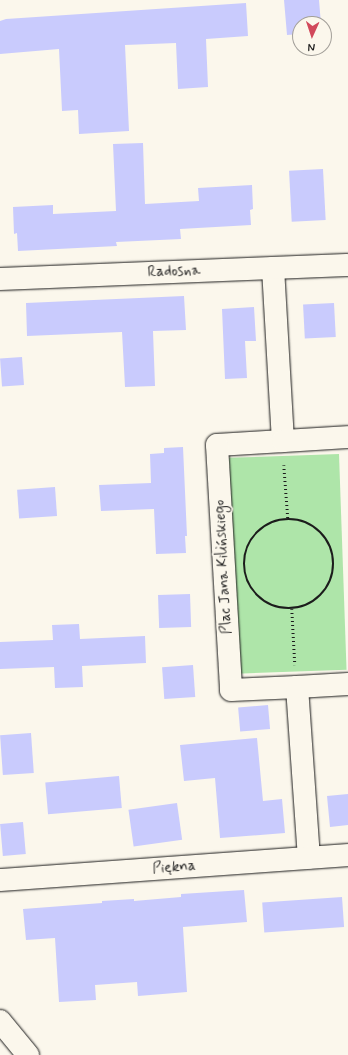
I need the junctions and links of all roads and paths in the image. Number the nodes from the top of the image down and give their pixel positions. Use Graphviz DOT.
graph roads {
  1 [pos="348,265"];
  2 [pos="273,268"];
  3 [pos="0,279"];
  4 [pos="348,438"];
  5 [pos="283,441"];
  6 [pos="288,518"];
  7 [pos="292,609"];
  8 [pos="348,684"];
  9 [pos="297,687"];
  10 [pos="348,855"];
  11 [pos="309,858"];
  12 [pos="0,880"];
  13 [pos="0,1021"];
  14 [pos="28,1055"];
  1 -- 2 [label="street, Radosna"];
  2 -- 3 [label="street, Radosna"];
  2 -- 5 [label="street"];
  4 -- 5 [label="street, Plac Jana Kilińskiego"];
  5 -- 6 [label="path"];
  5 -- 9 [label="street, Plac Jana Kilińskiego"];
  6 -- 7 [label="path"];
  6 -- 7 [label="path"];
  7 -- 9 [label="path"];
  8 -- 9 [label="street, Plac Jana Kilińskiego"];
  9 -- 11 [label="street"];
  10 -- 11 [label="street, Piękna"];
  11 -- 12 [label="street, Piękna"];
  13 -- 14 [label="street"];
}
